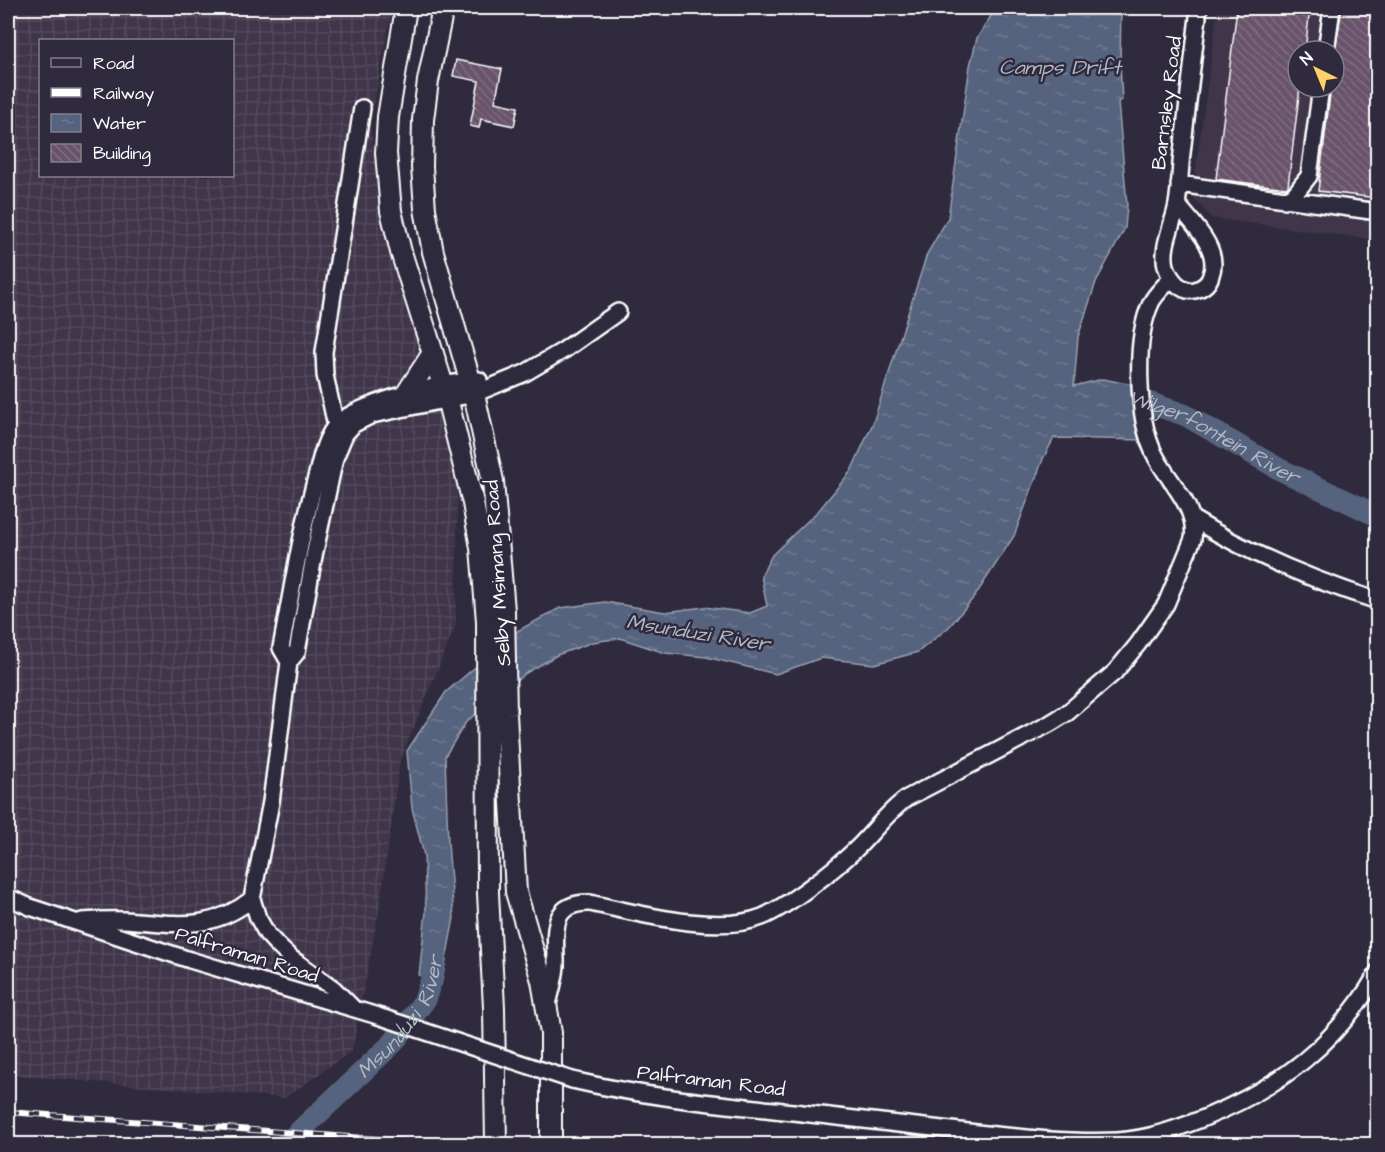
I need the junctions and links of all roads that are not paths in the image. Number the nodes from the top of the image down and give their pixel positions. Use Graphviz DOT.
graph roads {
  1 [pos="406,8"];
  2 [pos="443,8"];
  3 [pos="1199,8"];
  4 [pos="1332,8"];
  5 [pos="1328,39"];
  6 [pos="1319,99"];
  7 [pos="362,108"];
  8 [pos="1179,184"];
  9 [pos="1285,200"];
  10 [pos="1177,204"];
  11 [pos="1377,212"];
  12 [pos="1171,278"];
  13 [pos="618,312"];
  14 [pos="434,353"];
  15 [pos="458,391"];
  16 [pos="405,396"];
  17 [pos="336,426"];
  18 [pos="1193,519"];
  19 [pos="1377,601"];
  20 [pos="289,662"];
  21 [pos="497,716"];
  22 [pos="8,897"];
  23 [pos="252,899"];
  24 [pos="70,921"];
  25 [pos="1377,972"];
  26 [pos="548,1007"];
  27 [pos="354,1009"];
  28 [pos="496,1144"];
  29 [pos="551,1144"];
  1 -- 14 [label="main road, Selby Msimang Road"];
  2 -- 15 [label="main road, Selby Msimang Road"];
  3 -- 8 [label="lane, Barnsley Road"];
  4 -- 5 [label="lane"];
  6 -- 9 [label="lane"];
  7 -- 17 [label="lane"];
  8 -- 9 [label="lane"];
  8 -- 10 [label="lane, Barnsley Road"];
  9 -- 11 [label="lane"];
  10 -- 12 [label="lane, Barnsley Road"];
  10 -- 12 [label="lane"];
  12 -- 18 [label="lane"];
  13 -- 15 [label="lane"];
  14 -- 15 [label="main road, Selby Msimang Road"];
  14 -- 16 [label="main road"];
  15 -- 16 [label="lane"];
  15 -- 20 [label="lane"];
  15 -- 21 [label="main road, Selby Msimang Road"];
  15 -- 21 [label="main road, Selby Msimang Road"];
  16 -- 17 [label="lane"];
  17 -- 20 [label="lane"];
  18 -- 19 [label="lane"];
  18 -- 26 [label="lane"];
  20 -- 23 [label="lane"];
  21 -- 26 [label="main road, Selby Msimang Road"];
  21 -- 28 [label="main road, Selby Msimang Road"];
  22 -- 24 [label="lane, Palframan Road"];
  23 -- 24 [label="lane"];
  23 -- 27 [label="lane"];
  24 -- 27 [label="lane, Palframan Road"];
  25 -- 27 [label="lane, Palframan Road, bridge"];
  26 -- 29 [label="main road, Selby Msimang Road"];
}
